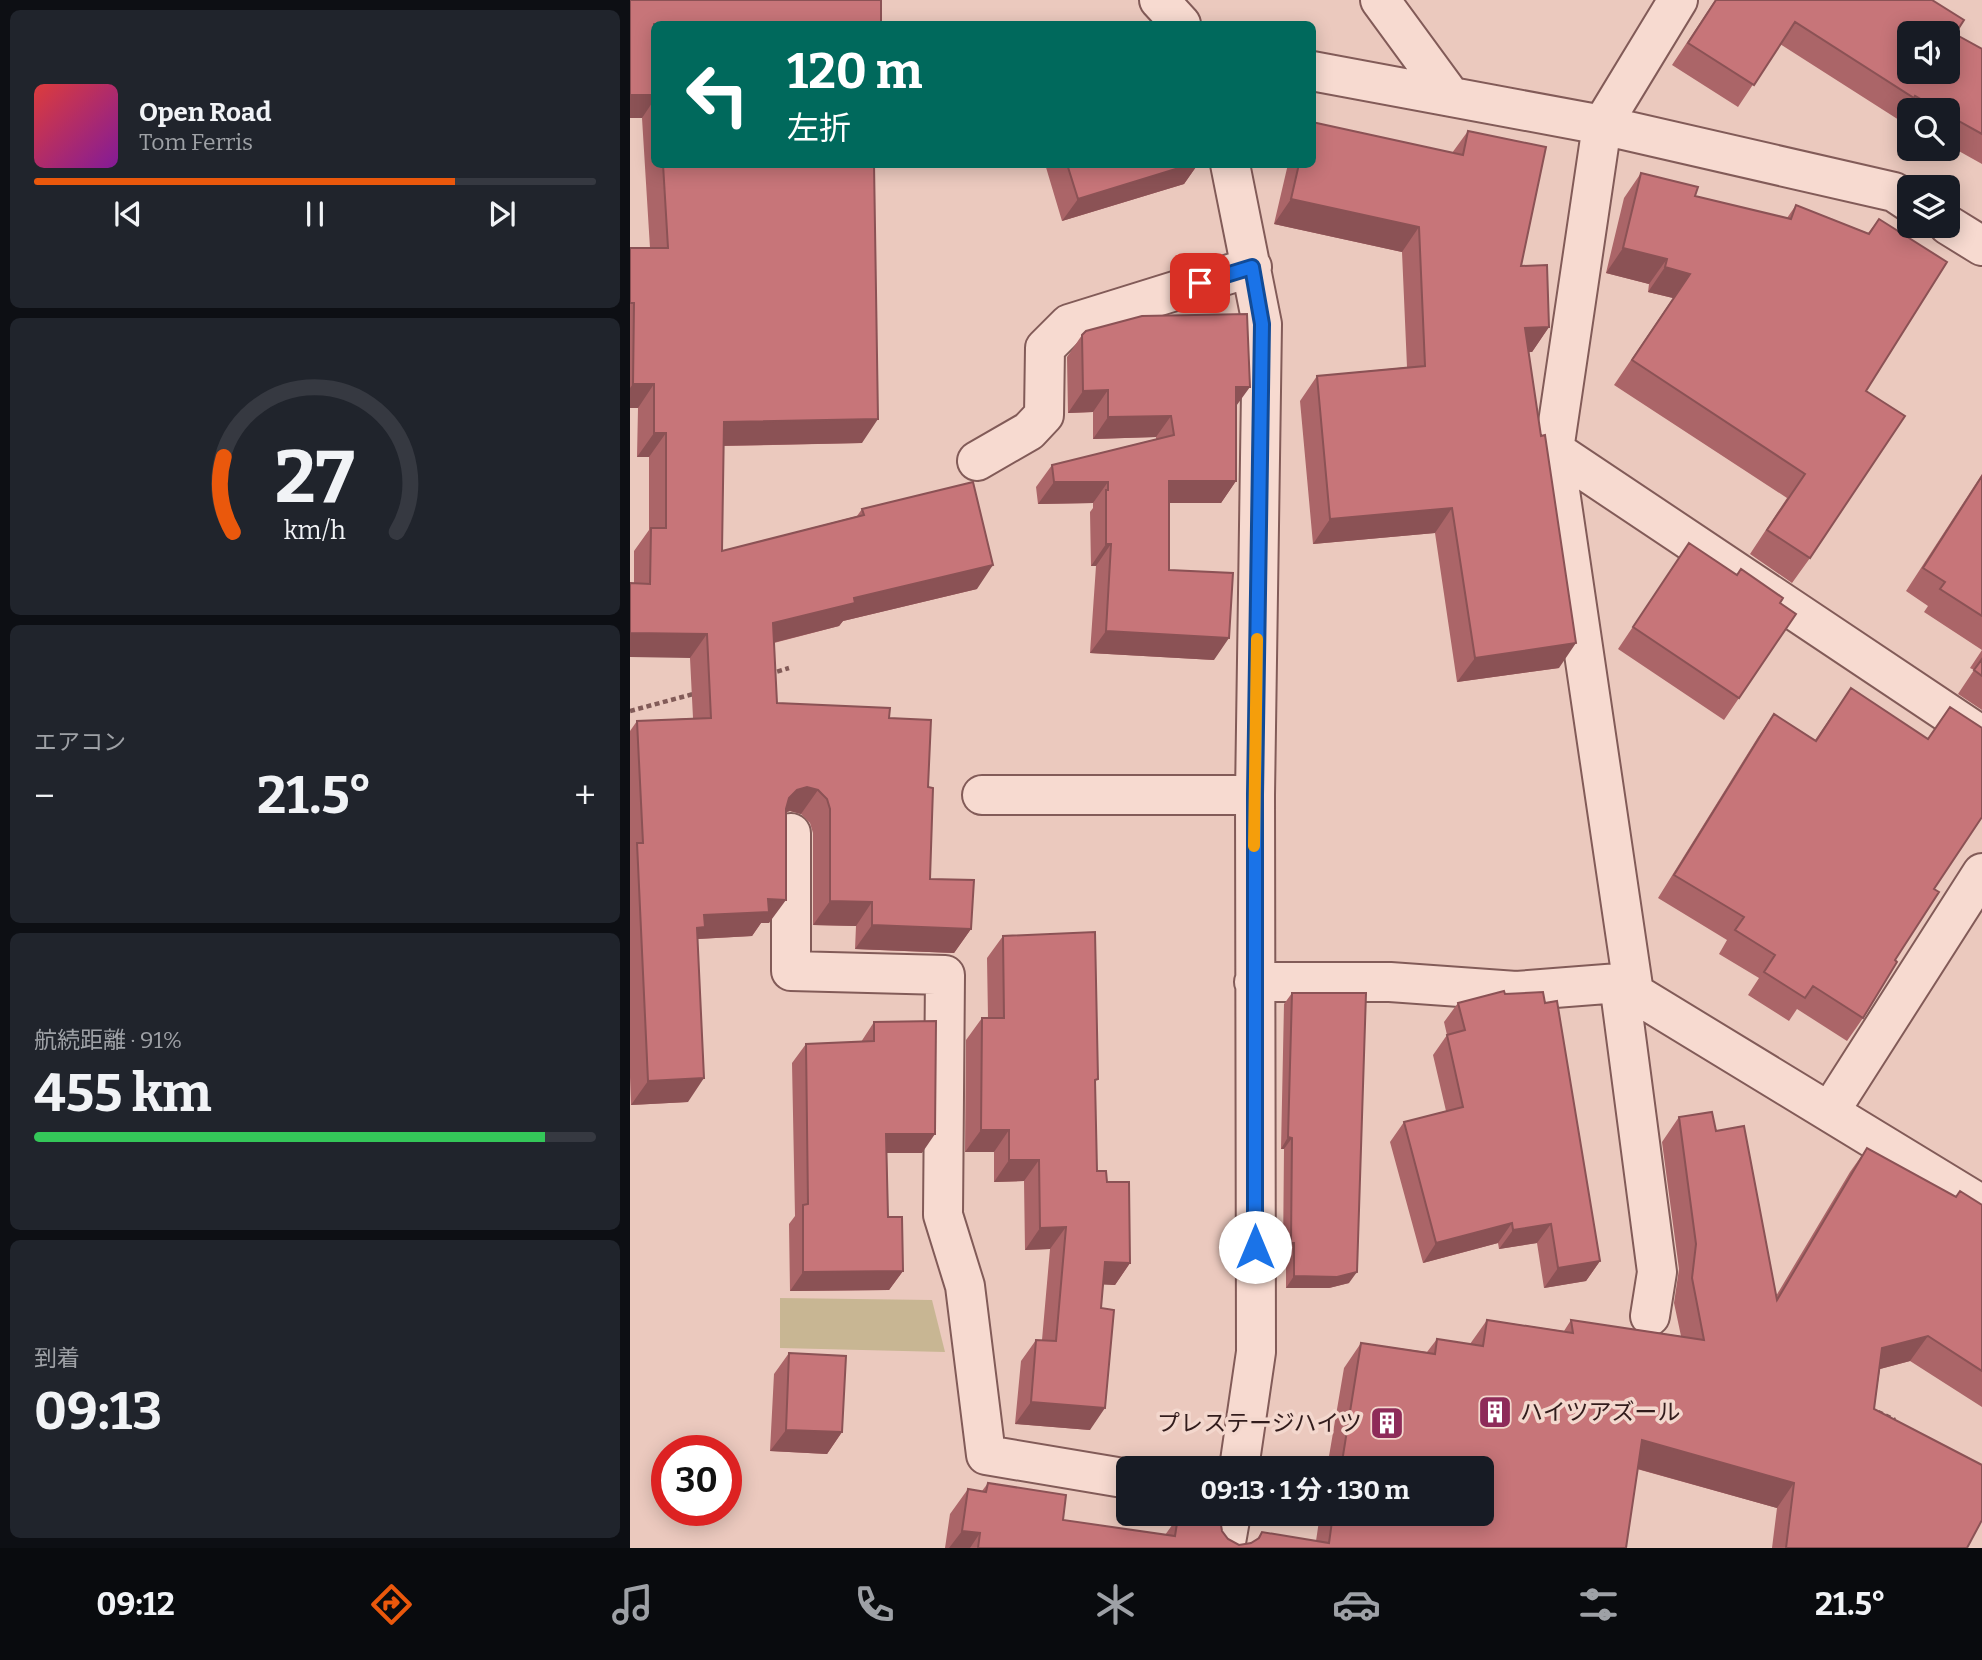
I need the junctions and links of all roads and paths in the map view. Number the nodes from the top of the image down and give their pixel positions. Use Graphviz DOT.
graph roads {
  1 [pos="1159,0"];
  2 [pos="1380,0"];
  3 [pos="1678,0"];
  4 [pos="1178,21"];
  5 [pos="1316,72"];
  6 [pos="1451,97"];
  7 [pos="1602,125"];
  8 [pos="1231,168"];
  9 [pos="1897,194"];
  10 [pos="1960,232"];
  11 [pos="1982,246"];
  12 [pos="1252,267"];
  13 [pos="1554,450"];
  14 [pos="977,461"];
  15 [pos="789,668"];
  16 [pos="762,676"];
  17 [pos="709,690"];
  18 [pos="630,711"];
  19 [pos="1982,736"];
  20 [pos="982,795"];
  21 [pos="1255,795"];
  22 [pos="791,832"];
  23 [pos="1982,873"];
  24 [pos="1254,982"];
  25 [pos="1627,988"];
  26 [pos="1830,1111"];
  27 [pos="1982,1205"];
  28 [pos="1650,1316"];
  29 [pos="1869,1410"];
  30 [pos="1899,1423"];
  31 [pos="1241,1456"];
  32 [pos="1116,1477"];
  33 [pos="1229,1526"];
  34 [pos="1225,1548"];
  1 -- 4 [label="street"];
  2 -- 6 [label="street"];
  3 -- 7 [label="street"];
  5 -- 6 [label="street"];
  6 -- 7 [label="street"];
  7 -- 9 [label="street"];
  7 -- 13 [label="street"];
  8 -- 12 [label="street"];
  10 -- 11 [label="street"];
  12 -- 14 [label="street"];
  12 -- 21 [label="street"];
  13 -- 19 [label="street"];
  13 -- 25 [label="street"];
  15 -- 16 [label="path"];
  17 -- 18 [label="path"];
  20 -- 21 [label="street"];
  21 -- 24 [label="street"];
  22 -- 32 [label="street"];
  23 -- 26 [label="street"];
  24 -- 25 [label="street"];
  24 -- 31 [label="street"];
  25 -- 26 [label="street"];
  25 -- 28 [label="street"];
  26 -- 27 [label="street"];
  29 -- 30 [label="path"];
  33 -- 34 [label="street"];
}
